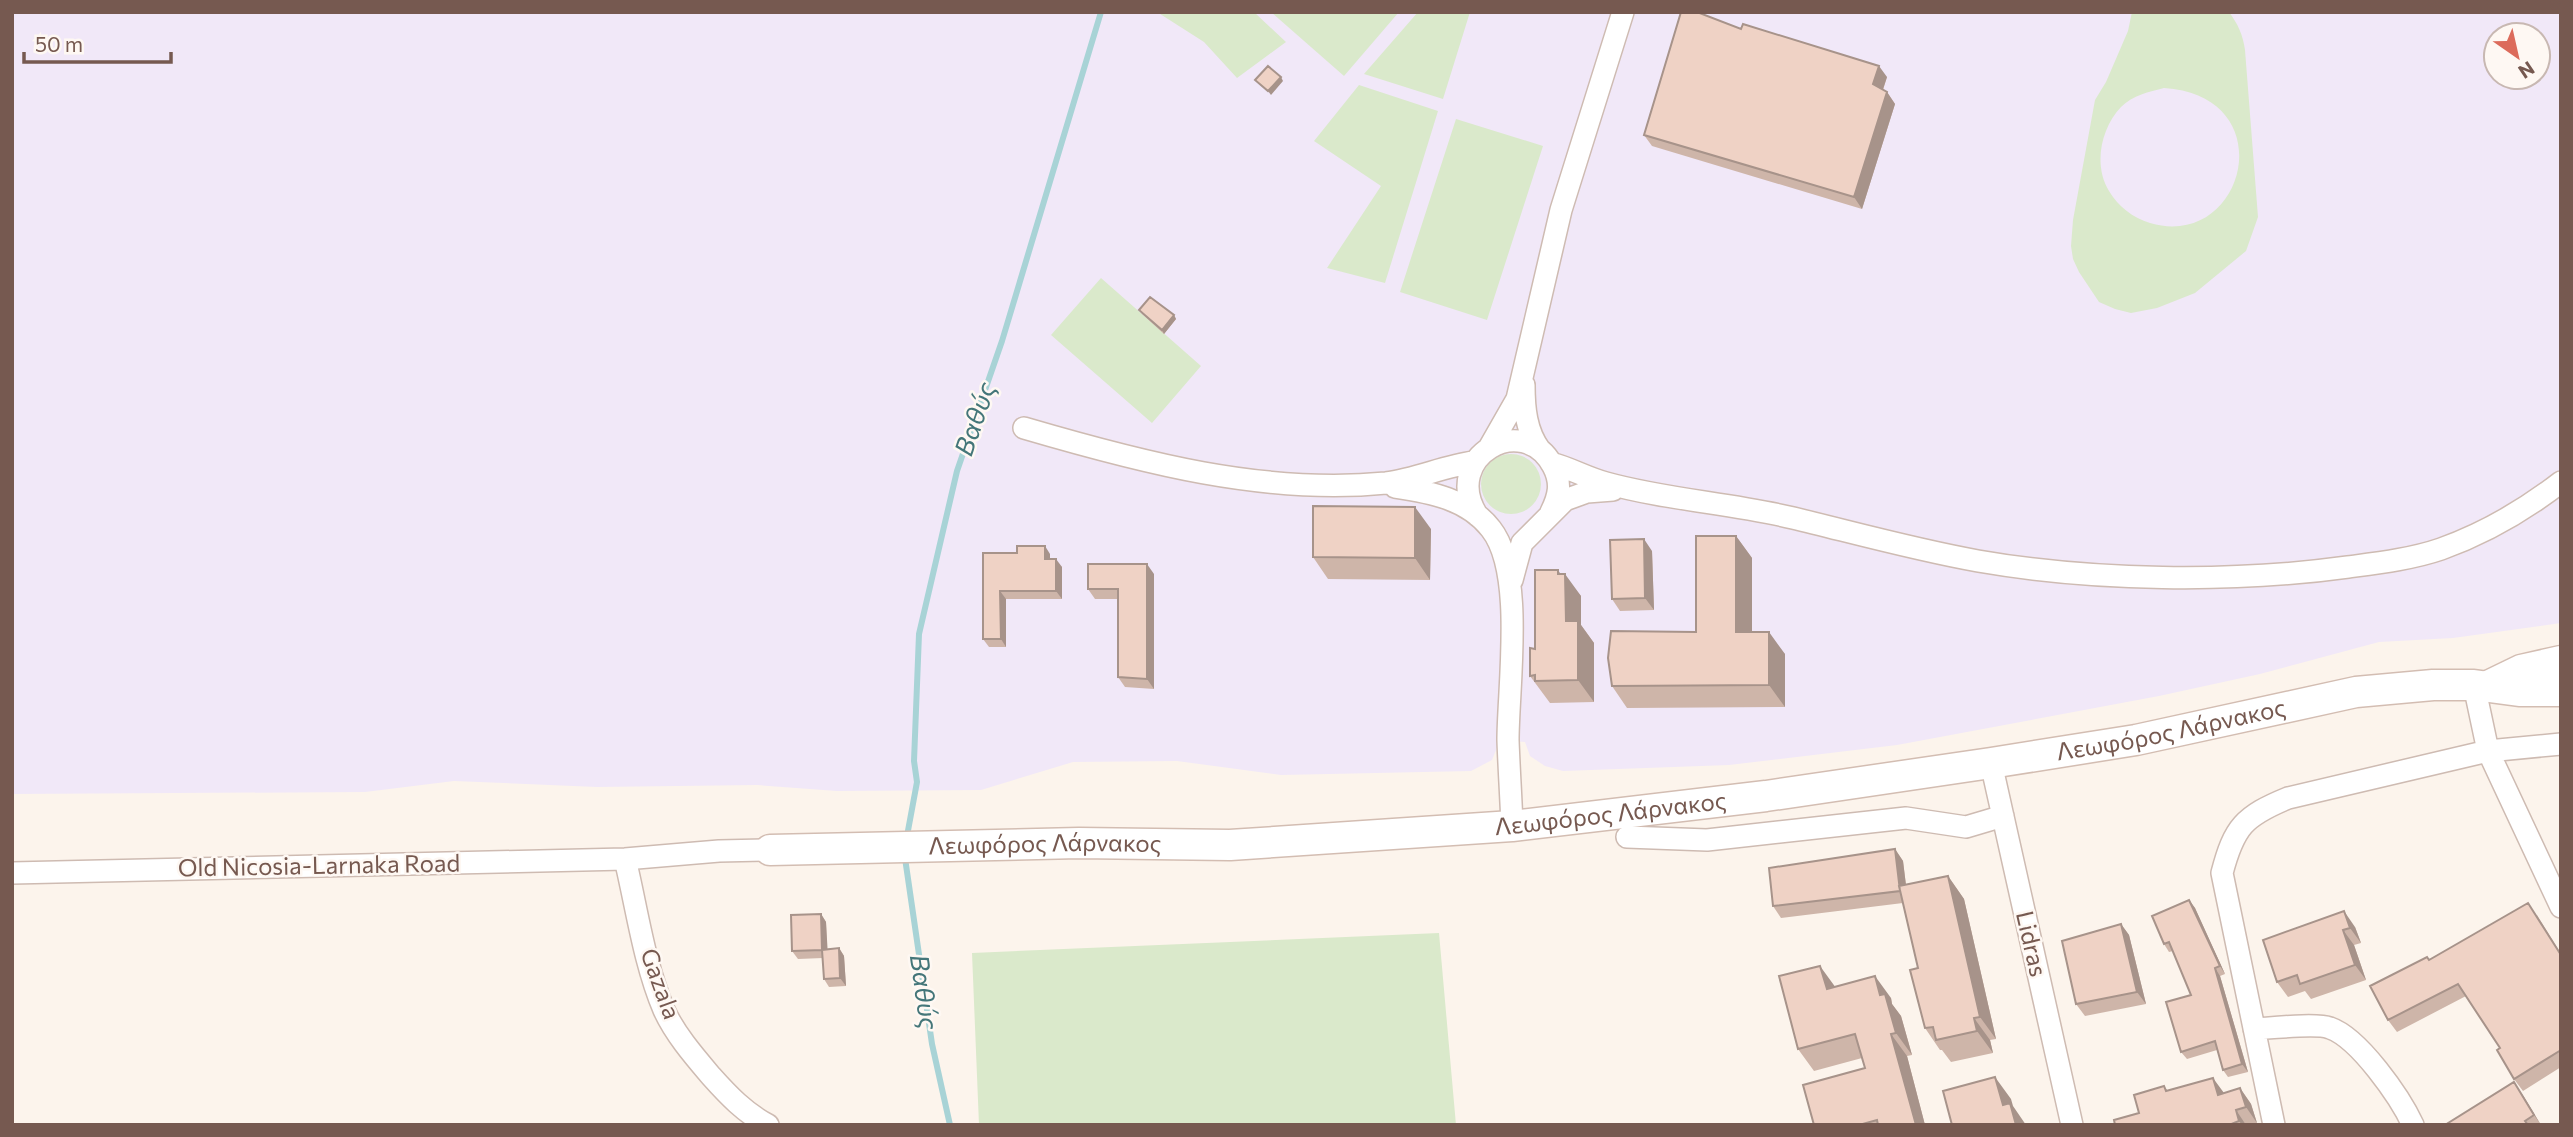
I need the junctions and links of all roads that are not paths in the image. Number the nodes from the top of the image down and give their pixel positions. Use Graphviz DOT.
graph roads {
  1 [pos="1623,12"];
  2 [pos="1525,359"];
  3 [pos="1024,428"];
  4 [pos="1481,455"];
  5 [pos="1546,456"];
  6 [pos="2561,482"];
  7 [pos="1372,484"];
  8 [pos="1632,490"];
  9 [pos="1546,518"];
  10 [pos="1483,521"];
  11 [pos="1510,603"];
  12 [pos="2561,661"];
  13 [pos="2482,685"];
  14 [pos="2561,691"];
  15 [pos="2561,744"];
  16 [pos="2488,751"];
  17 [pos="1991,764"];
  18 [pos="2003,816"];
  19 [pos="1512,826"];
  20 [pos="1627,837"];
  21 [pos="770,850"];
  22 [pos="625,859"];
  23 [pos="12,873"];
  24 [pos="2561,907"];
  25 [pos="2254,1029"];
  26 [pos="768,1125"];
  27 [pos="2072,1125"];
  28 [pos="2274,1125"];
  29 [pos="2413,1125"];
  1 -- 2 [label="street"];
  2 -- 4 [label="street"];
  2 -- 5 [label="street"];
  3 -- 7 [label="street"];
  4 -- 5 [label="street"];
  4 -- 7 [label="street"];
  4 -- 10 [label="street"];
  5 -- 8 [label="street"];
  5 -- 9 [label="street"];
  6 -- 8 [label="street"];
  7 -- 10 [label="street"];
  8 -- 9 [label="street"];
  9 -- 10 [label="street"];
  9 -- 11 [label="street"];
  10 -- 11 [label="street"];
  11 -- 19 [label="street"];
  12 -- 13 [label="main road, Λεωφόρος Λάρνακος"];
  13 -- 14 [label="main road, Λεωφόρος Λάρνακος"];
  13 -- 16 [label="street"];
  13 -- 17 [label="main road, Λεωφόρος Λάρνακος"];
  15 -- 16 [label="street"];
  16 -- 24 [label="street"];
  16 -- 25 [label="street"];
  17 -- 18 [label="street, Lidras"];
  17 -- 19 [label="main road, Λεωφόρος Λάρνακος"];
  18 -- 20 [label="street"];
  18 -- 27 [label="street, Lidras"];
  19 -- 21 [label="main road, Λεωφόρος Λάρνακος"];
  21 -- 22 [label="street, Λεωφόρος Λάρνακος"];
  22 -- 23 [label="street, Old Nicosia-Larnaka Road"];
  22 -- 26 [label="street, Gazala"];
  25 -- 28 [label="street"];
  25 -- 29 [label="street"];
}
